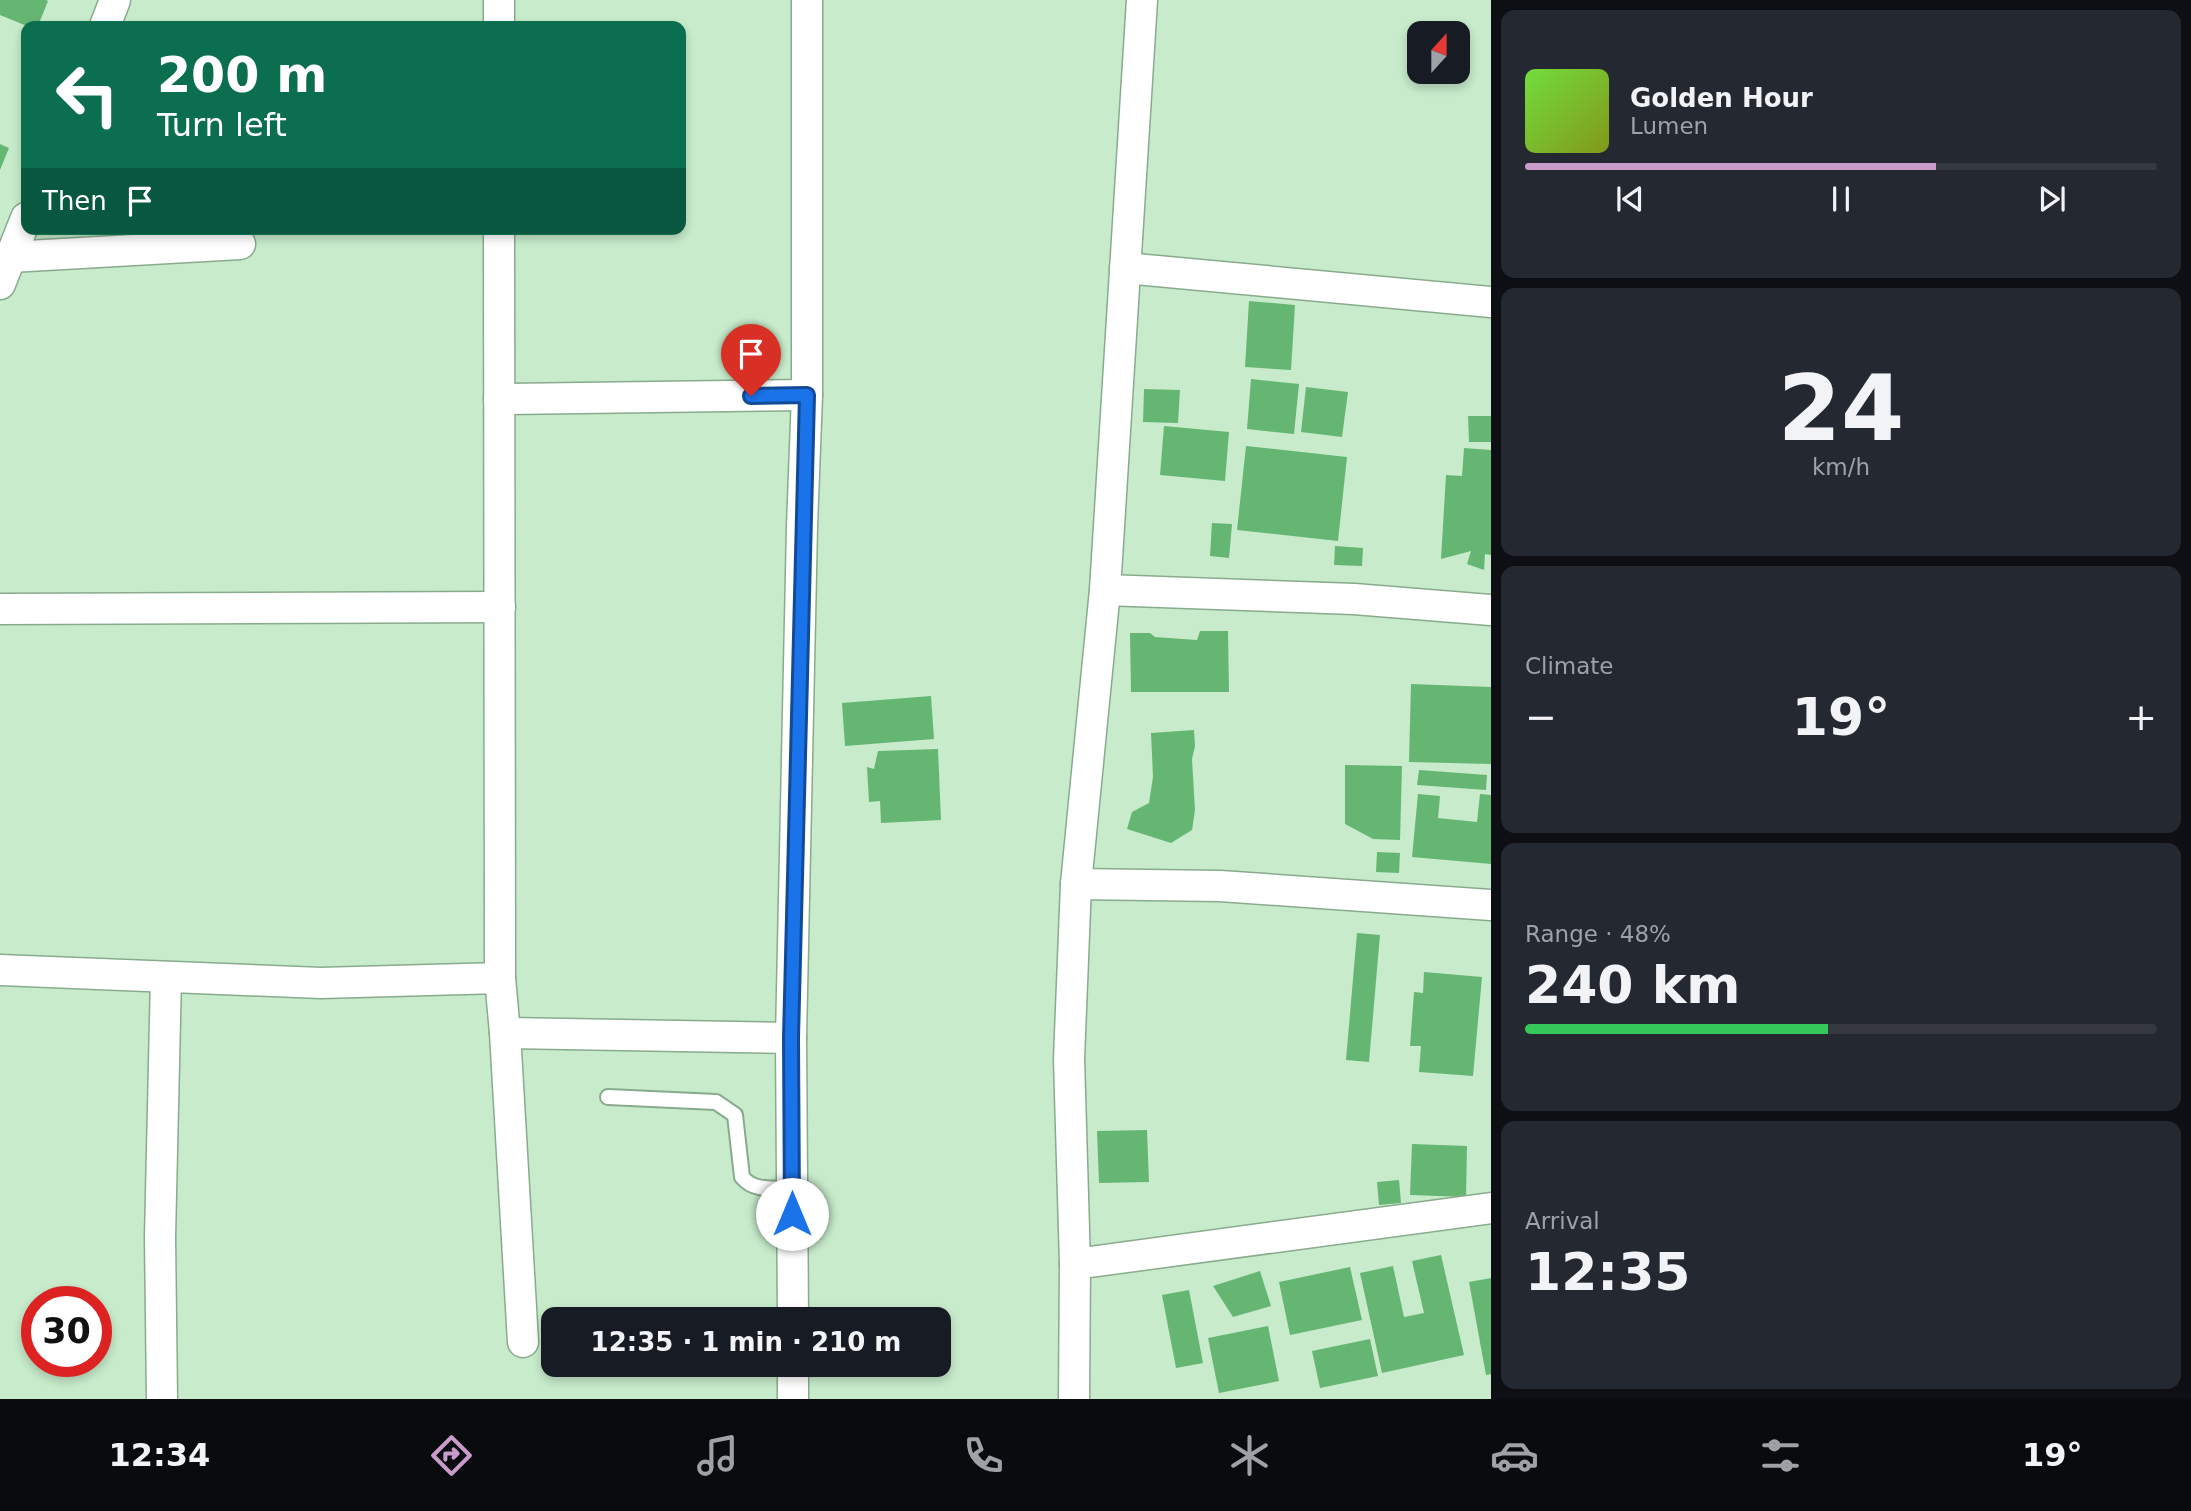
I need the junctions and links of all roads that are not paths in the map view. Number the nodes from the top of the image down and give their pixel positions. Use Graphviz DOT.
graph roads {
  1 [pos="115,0"];
  2 [pos="499,0"];
  3 [pos="807,0"];
  4 [pos="1142,0"];
  5 [pos="106,21"];
  6 [pos="499,21"];
  7 [pos="21,230"];
  8 [pos="499,235"];
  9 [pos="240,244"];
  10 [pos="1125,268"];
  11 [pos="5,270"];
  12 [pos="1491,302"];
  13 [pos="807,395"];
  14 [pos="499,399"];
  15 [pos="1105,590"];
  16 [pos="500,607"];
  17 [pos="0,609"];
  18 [pos="1491,610"];
  19 [pos="1076,884"];
  20 [pos="1491,905"];
  21 [pos="0,970"];
  22 [pos="166,977"];
  23 [pos="500,978"];
  24 [pos="505,1034"];
  25 [pos="791,1038"];
  26 [pos="608,1097"];
  27 [pos="792,1188"];
  28 [pos="1491,1208"];
  29 [pos="1075,1264"];
  30 [pos="793,1307"];
  31 [pos="523,1342"];
  32 [pos="793,1377"];
  33 [pos="162,1399"];
  34 [pos="793,1399"];
  35 [pos="1074,1399"];
  1 -- 5 [label="street"];
  2 -- 6 [label="street"];
  3 -- 13 [label="street"];
  4 -- 10 [label="street"];
  7 -- 11 [label="street"];
  8 -- 14 [label="street"];
  9 -- 11 [label="street"];
  10 -- 12 [label="street"];
  10 -- 15 [label="street"];
  13 -- 14 [label="street"];
  13 -- 25 [label="street"];
  14 -- 16 [label="street"];
  15 -- 18 [label="street"];
  15 -- 19 [label="street"];
  16 -- 17 [label="street"];
  16 -- 23 [label="street"];
  19 -- 20 [label="street"];
  19 -- 29 [label="street"];
  21 -- 22 [label="street"];
  22 -- 23 [label="street"];
  22 -- 33 [label="street"];
  23 -- 24 [label="street"];
  24 -- 25 [label="street"];
  24 -- 31 [label="street"];
  25 -- 27 [label="street"];
  26 -- 27 [label="lane"];
  27 -- 30 [label="street"];
  28 -- 29 [label="street"];
  29 -- 35 [label="street"];
  32 -- 34 [label="street"];
}
